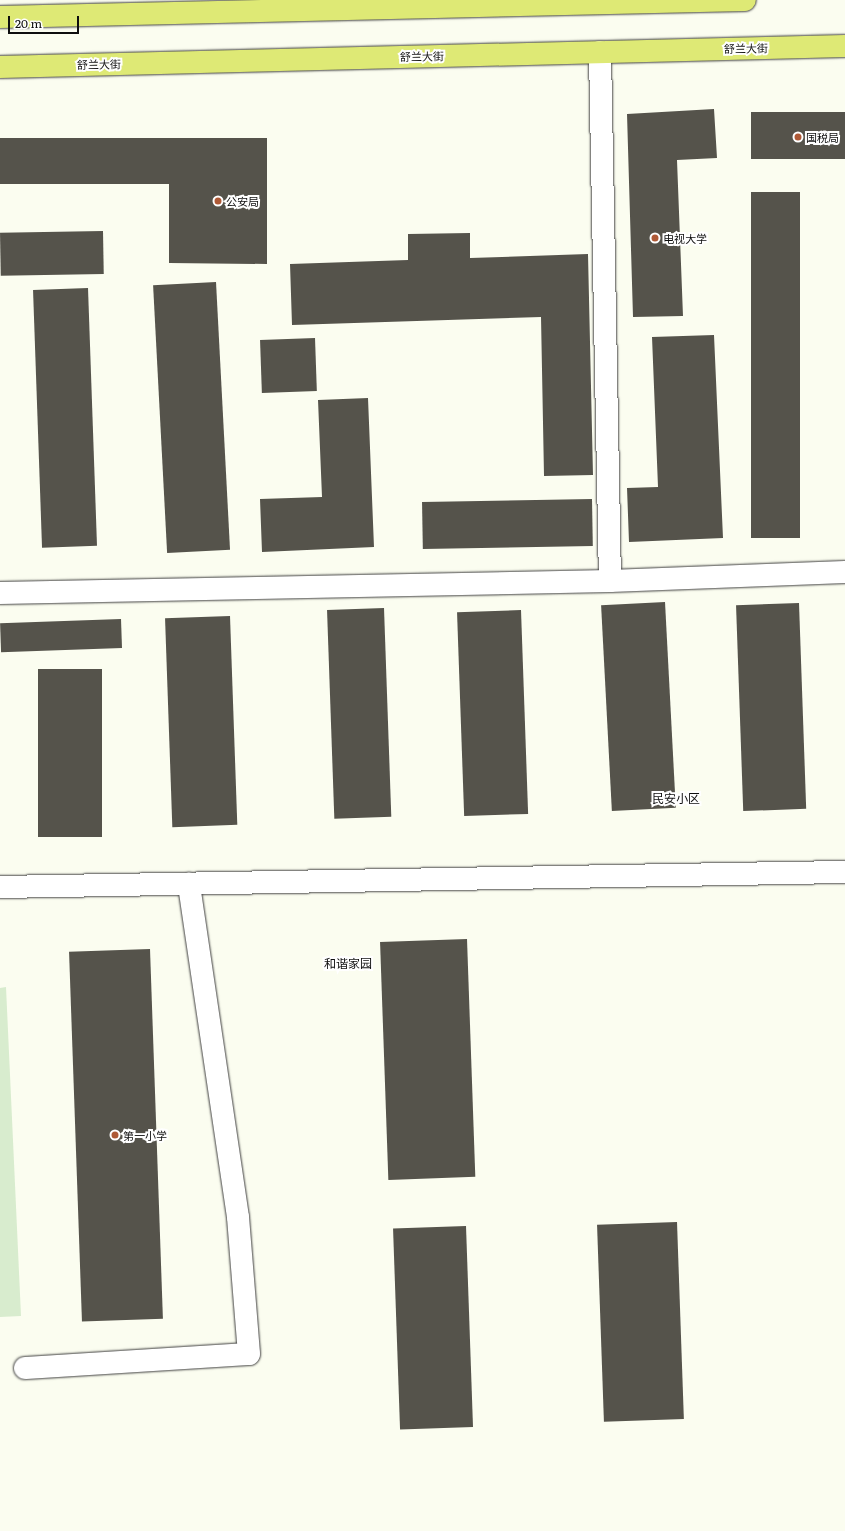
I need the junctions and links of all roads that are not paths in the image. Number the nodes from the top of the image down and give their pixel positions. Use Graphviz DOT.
graph roads {
  1 [pos="745,0"];
  2 [pos="648,1"];
  3 [pos="0,17"];
  4 [pos="845,46"];
  5 [pos="600,52"];
  6 [pos="0,67"];
  7 [pos="845,572"];
  8 [pos="610,582"];
  9 [pos="0,593"];
  10 [pos="845,872"];
  11 [pos="190,884"];
  12 [pos="0,887"];
  13 [pos="25,1368"];
  1 -- 2 [label="main road"];
  2 -- 3 [label="main road"];
  4 -- 5 [label="main road, 舒兰大街"];
  5 -- 6 [label="main road, 舒兰大街"];
  5 -- 8 [label="street"];
  7 -- 8 [label="street"];
  8 -- 9 [label="street"];
  10 -- 11 [label="street"];
  11 -- 12 [label="street"];
  11 -- 13 [label="street"];
}
